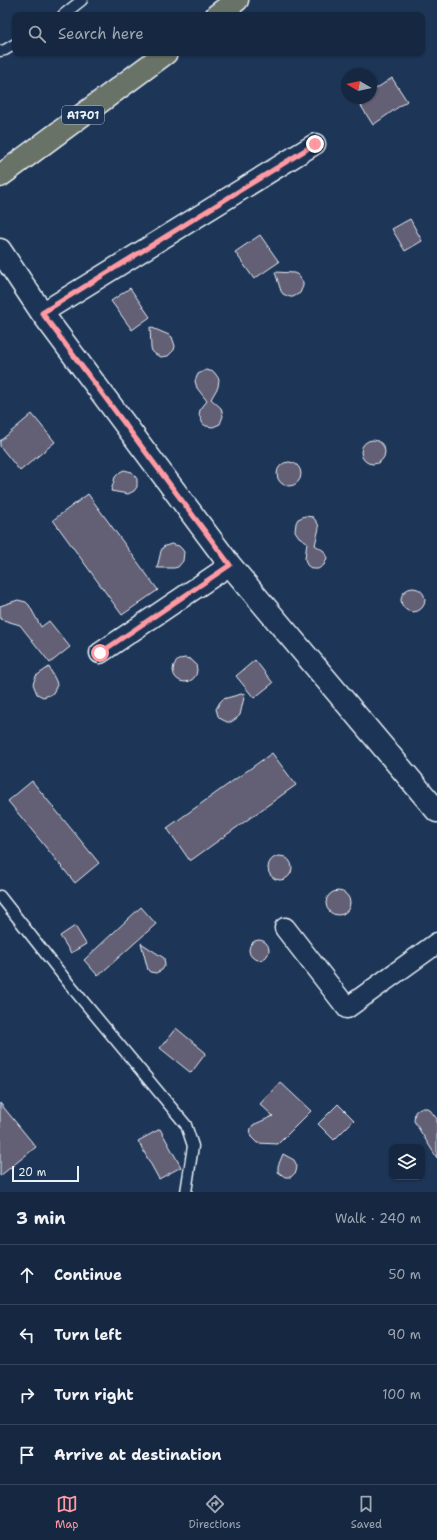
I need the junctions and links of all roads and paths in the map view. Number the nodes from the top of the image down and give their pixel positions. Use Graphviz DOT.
graph roads {
  1 [pos="82,0"];
  2 [pos="237,0"];
  3 [pos="67,12"];
  4 [pos="221,12"];
  5 [pos="12,46"];
  6 [pos="0,50"];
  7 [pos="162,56"];
  8 [pos="315,144"];
  9 [pos="0,176"];
  10 [pos="0,250"];
  11 [pos="42,313"];
  12 [pos="230,565"];
  13 [pos="100,653"];
  14 [pos="437,811"];
  15 [pos="0,896"];
  16 [pos="285,928"];
  17 [pos="437,943"];
  18 [pos="186,1192"];
  1 -- 3 [label="lane"];
  2 -- 4 [label="main road"];
  5 -- 6 [label="lane"];
  7 -- 9 [label="main road, A1701"];
  8 -- 11 [label="street"];
  10 -- 11 [label="street"];
  11 -- 12 [label="street"];
  12 -- 13 [label="street"];
  12 -- 14 [label="street"];
  15 -- 18 [label="lane"];
  16 -- 17 [label="street"];
}
